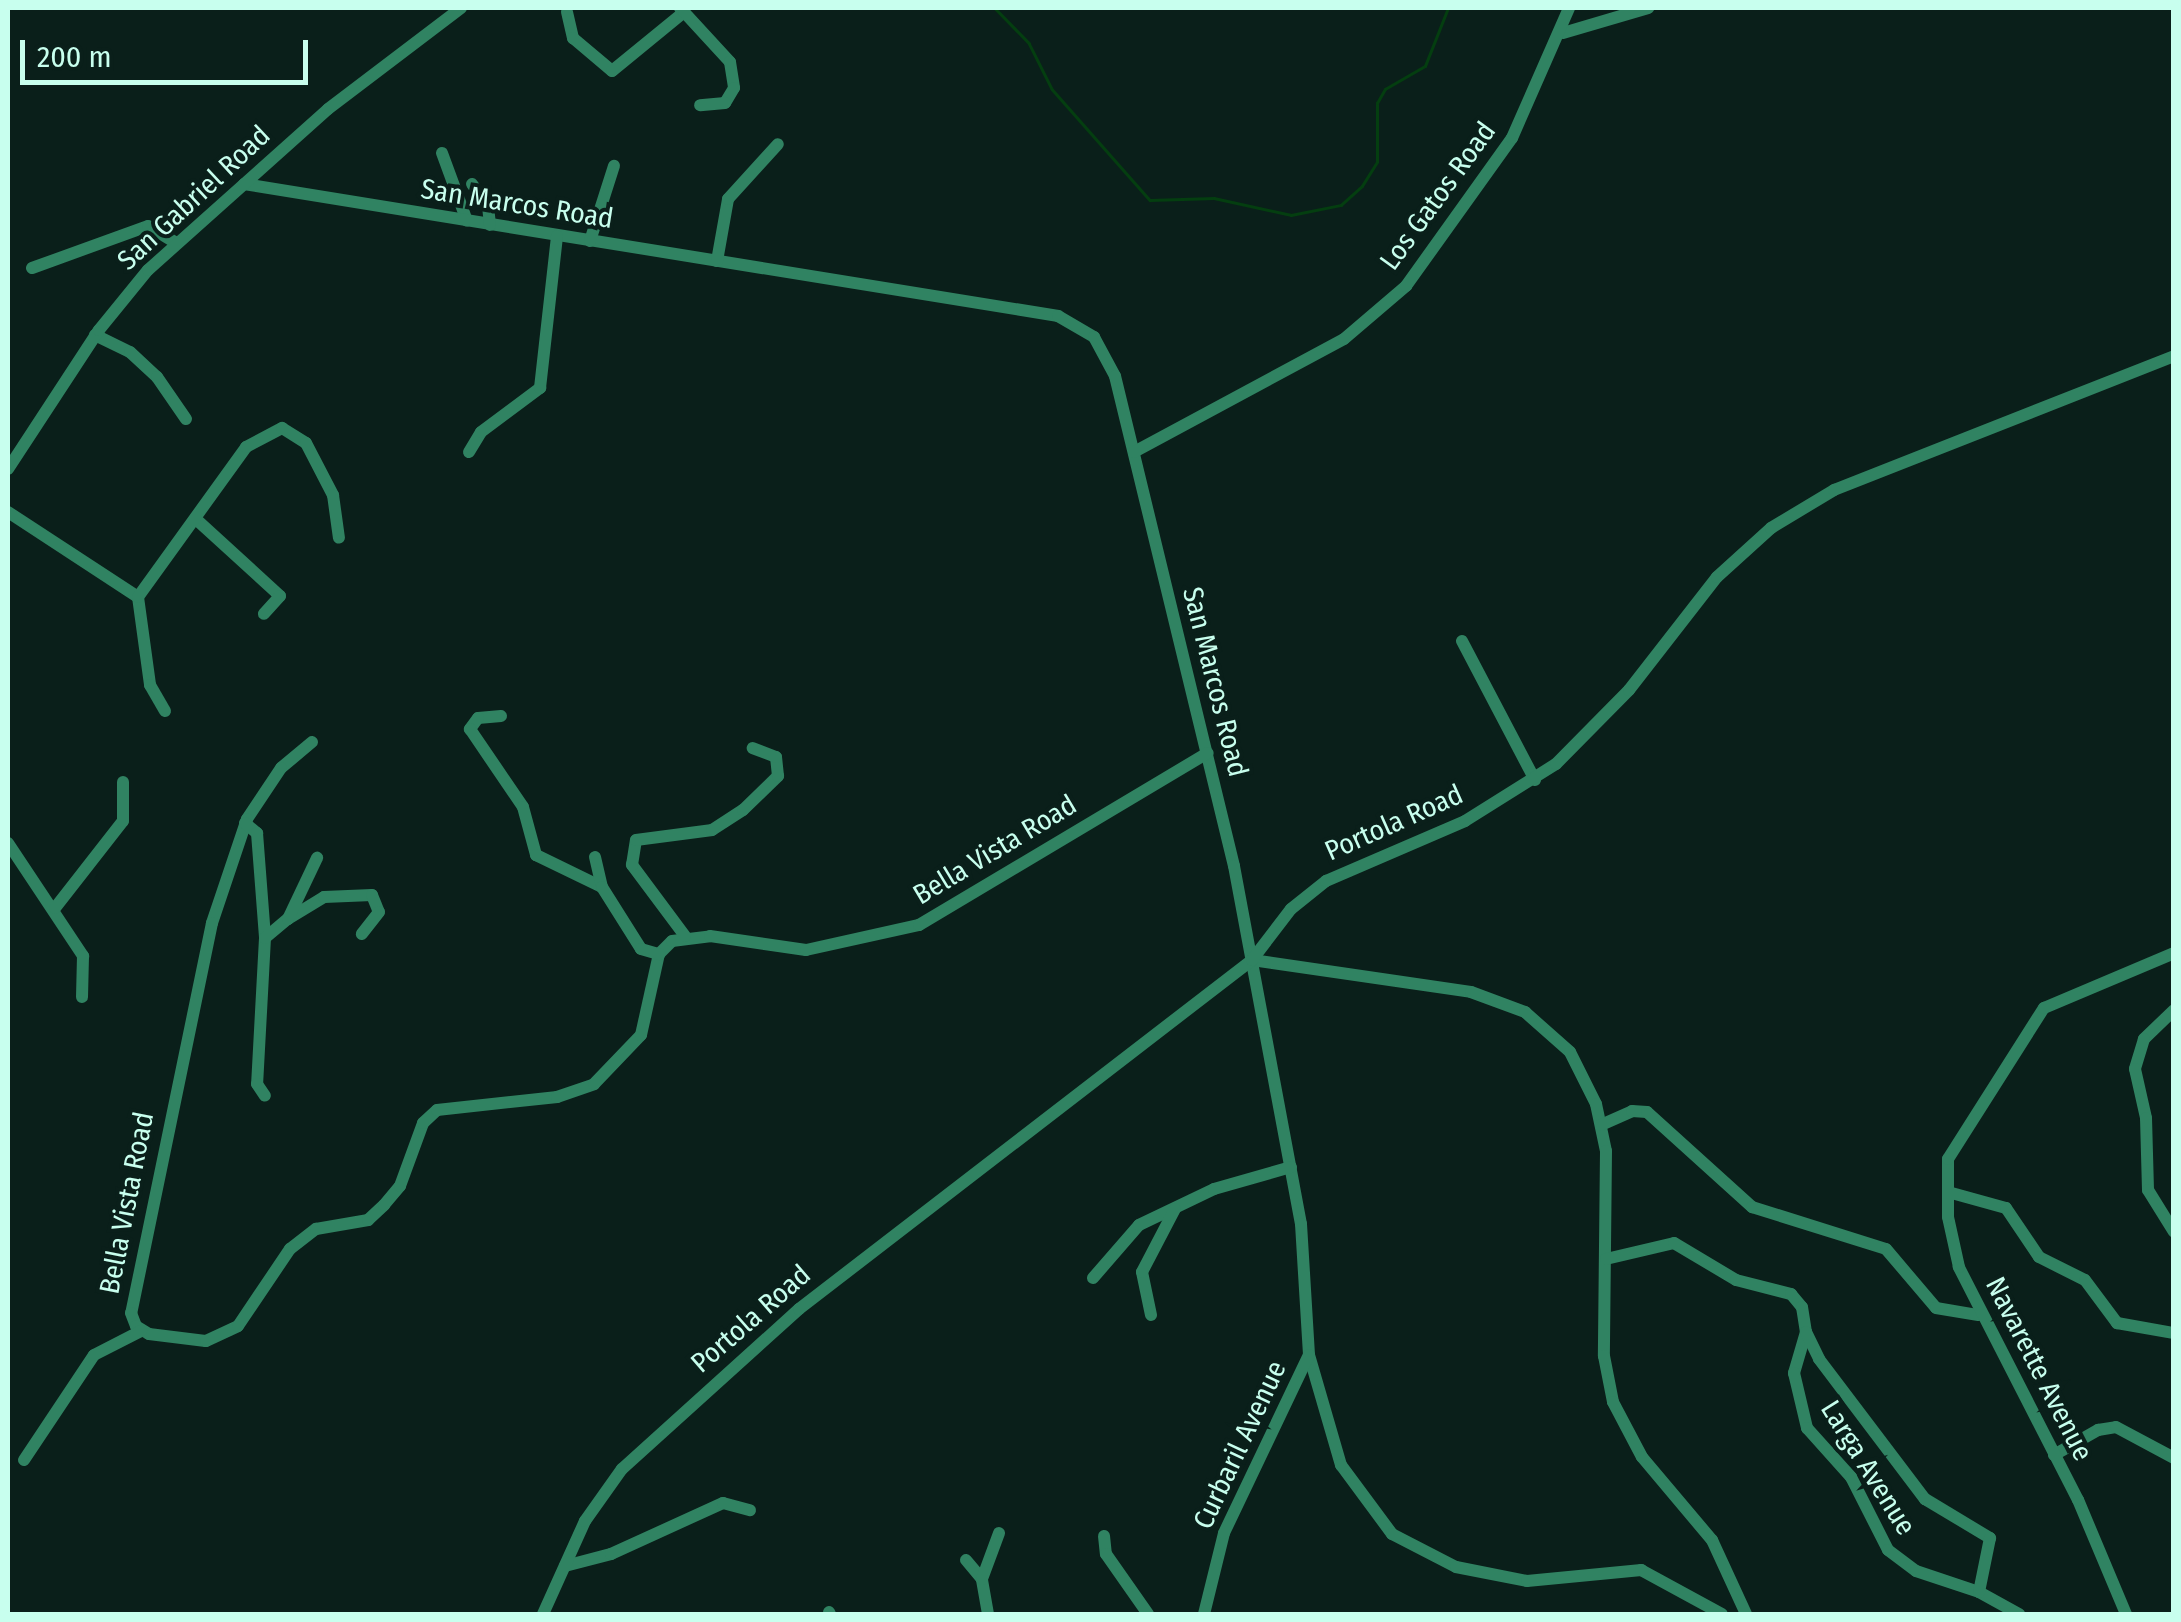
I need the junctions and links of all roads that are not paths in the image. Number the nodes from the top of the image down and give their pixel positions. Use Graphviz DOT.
graph roads {
  1 [pos="461,8"];
  2 [pos="1569,8"];
  3 [pos="1648,8"];
  4 [pos="682,10"];
  5 [pos="566,12"];
  6 [pos="1561,34"];
  7 [pos="700,106"];
  8 [pos="778,144"];
  9 [pos="442,153"];
  10 [pos="614,166"];
  11 [pos="244,184"];
  12 [pos="472,184"];
  13 [pos="467,221"];
  14 [pos="490,225"];
  15 [pos="557,236"];
  16 [pos="590,241"];
  17 [pos="176,243"];
  18 [pos="717,261"];
  19 [pos="32,268"];
  20 [pos="96,335"];
  21 [pos="2174,356"];
  22 [pos="186,419"];
  23 [pos="469,452"];
  24 [pos="1134,452"];
  25 [pos="8,469"];
  26 [pos="8,512"];
  27 [pos="198,521"];
  28 [pos="339,538"];
  29 [pos="138,597"];
  30 [pos="264,614"];
  31 [pos="1462,640"];
  32 [pos="165,712"];
  33 [pos="502,716"];
  34 [pos="312,742"];
  35 [pos="753,748"];
  36 [pos="1208,753"];
  37 [pos="1535,780"];
  38 [pos="123,782"];
  39 [pos="246,824"];
  40 [pos="8,843"];
  41 [pos="594,857"];
  42 [pos="317,858"];
  43 [pos="602,887"];
  44 [pos="55,908"];
  45 [pos="288,918"];
  46 [pos="362,934"];
  47 [pos="685,936"];
  48 [pos="266,938"];
  49 [pos="2174,953"];
  50 [pos="660,954"];
  51 [pos="1252,960"];
  52 [pos="82,996"];
  53 [pos="2174,1010"];
  54 [pos="265,1096"];
  55 [pos="1601,1125"];
  56 [pos="1290,1167"];
  57 [pos="1948,1192"];
  58 [pos="1176,1207"];
  59 [pos="2174,1232"];
  60 [pos="1606,1259"];
  61 [pos="1093,1278"];
  62 [pos="1978,1314"];
  63 [pos="1150,1316"];
  64 [pos="142,1331"];
  65 [pos="1806,1332"];
  66 [pos="2174,1333"];
  67 [pos="1309,1355"];
  68 [pos="2054,1455"];
  69 [pos="2174,1458"];
  70 [pos="24,1460"];
  71 [pos="750,1510"];
  72 [pos="999,1533"];
  73 [pos="1104,1536"];
  74 [pos="966,1560"];
  75 [pos="565,1566"];
  76 [pos="982,1579"];
  77 [pos="1979,1592"];
  78 [pos="543,1614"];
  79 [pos="988,1614"];
  80 [pos="1148,1614"];
  81 [pos="1204,1614"];
  82 [pos="1722,1614"];
  83 [pos="1746,1614"];
  84 [pos="2019,1614"];
  85 [pos="2126,1614"];
  1 -- 11 [label="street, San Gabriel Road"];
  2 -- 6 [label="street, Los Gatos Road"];
  3 -- 6 [label="street"];
  4 -- 5 [label="street"];
  4 -- 7 [label="street"];
  6 -- 24 [label="street, Los Gatos Road"];
  8 -- 18 [label="street"];
  9 -- 13 [label="street"];
  10 -- 16 [label="street"];
  11 -- 13 [label="street, San Marcos Road"];
  11 -- 17 [label="street, San Gabriel Road"];
  12 -- 14 [label="street"];
  13 -- 14 [label="street, San Marcos Road"];
  14 -- 15 [label="street, San Marcos Road"];
  15 -- 16 [label="street, San Marcos Road"];
  15 -- 23 [label="street"];
  16 -- 18 [label="street, San Marcos Road"];
  17 -- 19 [label="street"];
  17 -- 20 [label="street, San Gabriel Road"];
  18 -- 24 [label="street, San Marcos Road"];
  20 -- 22 [label="street"];
  20 -- 25 [label="street, San Gabriel Road"];
  21 -- 37 [label="street, Portola Road"];
  24 -- 36 [label="street, San Marcos Road"];
  26 -- 29 [label="street"];
  27 -- 28 [label="street"];
  27 -- 29 [label="street"];
  27 -- 30 [label="street"];
  29 -- 32 [label="street"];
  31 -- 37 [label="street"];
  33 -- 43 [label="street"];
  34 -- 39 [label="street, Bella Vista Road"];
  35 -- 47 [label="street"];
  36 -- 47 [label="street, Bella Vista Road"];
  36 -- 51 [label="street, San Marcos Road"];
  37 -- 51 [label="street, Portola Road"];
  38 -- 44 [label="street"];
  39 -- 48 [label="street"];
  39 -- 64 [label="street, Bella Vista Road"];
  40 -- 44 [label="street"];
  41 -- 43 [label="street"];
  42 -- 45 [label="street"];
  43 -- 50 [label="street"];
  44 -- 52 [label="street"];
  45 -- 46 [label="street"];
  45 -- 48 [label="street"];
  47 -- 50 [label="street"];
  48 -- 54 [label="street"];
  49 -- 57 [label="street, Navarette Avenue"];
  50 -- 64 [label="street, Bella Vista Road"];
  51 -- 55 [label="street"];
  51 -- 56 [label="street, San Marcos Road"];
  51 -- 75 [label="street, Portola Road"];
  53 -- 59 [label="street"];
  55 -- 60 [label="street"];
  55 -- 62 [label="street"];
  56 -- 58 [label="street"];
  56 -- 67 [label="street, San Marcos Road"];
  57 -- 62 [label="street, Navarette Avenue"];
  57 -- 66 [label="street"];
  58 -- 61 [label="street"];
  58 -- 63 [label="street"];
  60 -- 65 [label="street"];
  60 -- 83 [label="street"];
  62 -- 68 [label="street, Navarette Avenue"];
  64 -- 70 [label="street"];
  65 -- 77 [label="street"];
  65 -- 77 [label="street, Larga Avenue"];
  67 -- 81 [label="street, Curbaril Avenue"];
  67 -- 82 [label="street, San Marcos Road"];
  68 -- 69 [label="street"];
  68 -- 85 [label="street, Navarette Avenue"];
  71 -- 75 [label="street"];
  72 -- 76 [label="street"];
  73 -- 80 [label="street"];
  74 -- 76 [label="street"];
  75 -- 78 [label="street, Portola Road"];
  76 -- 79 [label="street"];
  77 -- 84 [label="street, Larga Avenue"];
}
